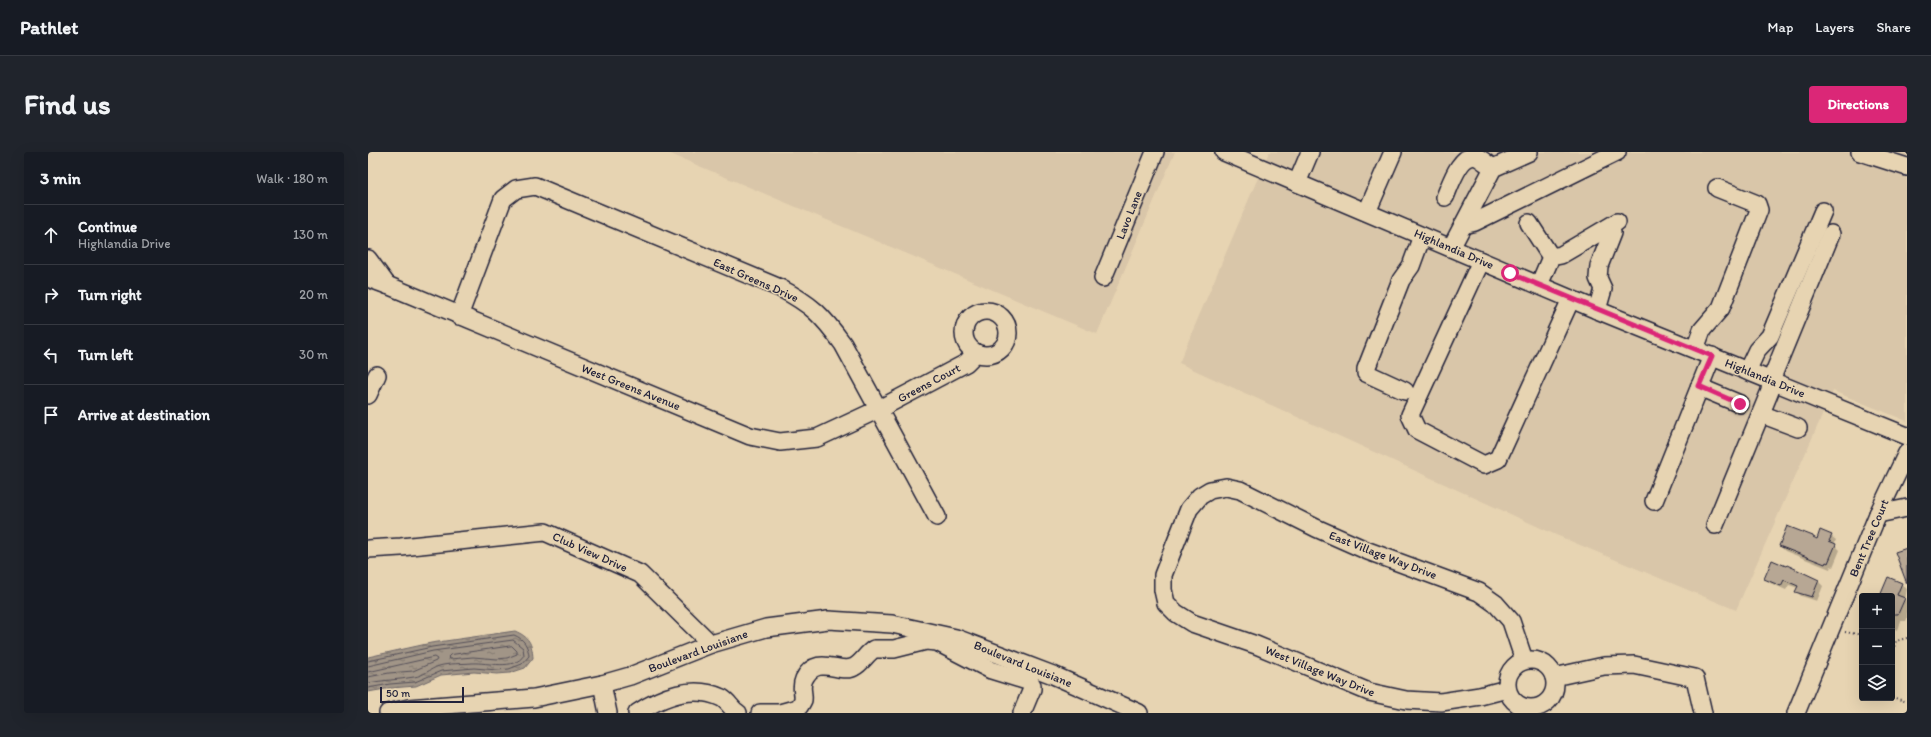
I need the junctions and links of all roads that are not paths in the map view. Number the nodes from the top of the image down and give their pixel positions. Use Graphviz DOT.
graph roads {
  1 [pos="1155,152"];
  2 [pos="1224,152"];
  3 [pos="1310,152"];
  4 [pos="1393,152"];
  5 [pos="1529,152"];
  6 [pos="1617,152"];
  7 [pos="1860,152"];
  8 [pos="1493,168"];
  9 [pos="1907,168"];
  10 [pos="1297,183"];
  11 [pos="1717,188"];
  12 [pos="1445,197"];
  13 [pos="1823,211"];
  14 [pos="1367,212"];
  15 [pos="1529,223"];
  16 [pos="1463,225"];
  17 [pos="1831,234"];
  18 [pos="1422,236"];
  19 [pos="1451,248"];
  20 [pos="1551,257"];
  21 [pos="368,259"];
  22 [pos="1481,261"];
  23 [pos="368,278"];
  24 [pos="1103,278"];
  25 [pos="387,285"];
  26 [pos="1539,285"];
  27 [pos="1571,299"];
  28 [pos="1597,310"];
  29 [pos="459,316"];
  30 [pos="1695,349"];
  31 [pos="976,353"];
  32 [pos="1712,356"];
  33 [pos="1747,371"];
  34 [pos="377,375"];
  35 [pos="1771,380"];
  36 [pos="1699,386"];
  37 [pos="1405,391"];
  38 [pos="368,396"];
  39 [pos="1740,404"];
  40 [pos="879,409"];
  41 [pos="1761,414"];
  42 [pos="1798,428"];
  43 [pos="1907,436"];
  44 [pos="1907,453"];
  45 [pos="1210,490"];
  46 [pos="1654,501"];
  47 [pos="1907,508"];
  48 [pos="1878,514"];
  49 [pos="937,517"];
  50 [pos="1715,525"];
  51 [pos="368,549"];
  52 [pos="711,644"];
  53 [pos="1524,660"];
  54 [pos="1554,677"];
  55 [pos="602,684"];
  56 [pos="1507,689"];
  57 [pos="1538,710"];
  58 [pos="388,713"];
  59 [pos="608,713"];
  60 [pos="637,713"];
  61 [pos="738,713"];
  62 [pos="760,713"];
  63 [pos="777,713"];
  64 [pos="780,713"];
  65 [pos="1022,713"];
  66 [pos="1139,713"];
  67 [pos="1703,713"];
  68 [pos="1796,713"];
  1 -- 24 [label="street, Lavo Lane"];
  2 -- 10 [label="street, Highlandia Drive"];
  3 -- 10 [label="street"];
  4 -- 14 [label="street"];
  5 -- 8 [label="street"];
  6 -- 16 [label="street"];
  7 -- 9 [label="street"];
  8 -- 12 [label="street"];
  8 -- 16 [label="street"];
  10 -- 14 [label="street, Highlandia Drive"];
  11 -- 30 [label="street"];
  13 -- 33 [label="street"];
  14 -- 18 [label="street, Highlandia Drive"];
  15 -- 20 [label="street"];
  16 -- 19 [label="street"];
  17 -- 35 [label="street"];
  18 -- 19 [label="street, Highlandia Drive"];
  18 -- 37 [label="street"];
  19 -- 22 [label="street, Highlandia Drive"];
  20 -- 26 [label="street"];
  20 -- 28 [label="street"];
  21 -- 25 [label="street"];
  22 -- 26 [label="street, Highlandia Drive"];
  22 -- 27 [label="street"];
  23 -- 25 [label="street, West Greens Avenue"];
  25 -- 29 [label="street, West Greens Avenue"];
  26 -- 27 [label="street, Highlandia Drive"];
  27 -- 28 [label="street, Highlandia Drive"];
  28 -- 30 [label="street, Highlandia Drive"];
  29 -- 40 [label="street, West Greens Avenue"];
  29 -- 40 [label="street, East Greens Drive"];
  30 -- 32 [label="street, Highlandia Drive"];
  31 -- 40 [label="street, Greens Court"];
  32 -- 33 [label="street, Highlandia Drive"];
  32 -- 36 [label="street"];
  33 -- 35 [label="street, Highlandia Drive"];
  34 -- 38 [label="street"];
  35 -- 41 [label="street"];
  35 -- 43 [label="street, Highlandia Drive"];
  36 -- 39 [label="street"];
  36 -- 46 [label="street"];
  40 -- 49 [label="street, East Greens Drive"];
  41 -- 42 [label="street"];
  41 -- 50 [label="street"];
  44 -- 48 [label="street, Bent Tree Court"];
  45 -- 53 [label="street, East Village Way Drive"];
  45 -- 56 [label="street, West Village Way Drive"];
  47 -- 48 [label="street"];
  48 -- 68 [label="street, Bent Tree Court"];
  51 -- 52 [label="street, Club View Drive"];
  52 -- 55 [label="street, Boulevard Louisiane"];
  52 -- 66 [label="street, Boulevard Louisiane"];
  53 -- 54 [label="street"];
  53 -- 56 [label="street"];
  54 -- 57 [label="street"];
  54 -- 67 [label="street"];
  55 -- 58 [label="street, Boulevard Louisiane"];
  55 -- 59 [label="street"];
  56 -- 57 [label="street"];
  60 -- 61 [label="street"];
  62 -- 63 [label="street"];
  64 -- 65 [label="street"];
}
